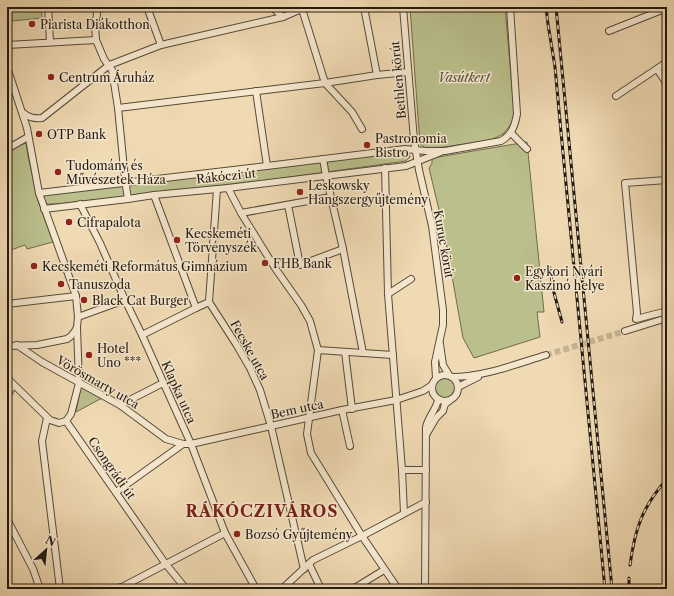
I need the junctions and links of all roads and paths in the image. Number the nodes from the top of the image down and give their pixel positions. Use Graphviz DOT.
graph roads {
  1 [pos="48,7"];
  2 [pos="96,7"];
  3 [pos="147,7"];
  4 [pos="272,7"];
  5 [pos="364,7"];
  6 [pos="403,7"];
  7 [pos="510,7"];
  8 [pos="304,8"];
  9 [pos="667,8"];
  10 [pos="283,17"];
  11 [pos="610,31"];
  12 [pos="96,40"];
  13 [pos="50,42"];
  14 [pos="7,45"];
  15 [pos="161,45"];
  16 [pos="667,62"];
  17 [pos="108,66"];
  18 [pos="7,67"];
  19 [pos="657,69"];
  20 [pos="408,72"];
  21 [pos="377,75"];
  22 [pos="325,83"];
  23 [pos="667,84"];
  24 [pos="256,91"];
  25 [pos="616,96"];
  26 [pos="118,108"];
  27 [pos="22,112"];
  28 [pos="362,129"];
  29 [pos="511,133"];
  30 [pos="28,137"];
  31 [pos="7,149"];
  32 [pos="527,149"];
  33 [pos="416,150"];
  34 [pos="445,151"];
  35 [pos="323,159"];
  36 [pos="418,162"];
  37 [pos="267,166"];
  38 [pos="385,168"];
  39 [pos="326,176"];
  40 [pos="667,180"];
  41 [pos="125,181"];
  42 [pos="228,188"];
  43 [pos="217,189"];
  44 [pos="38,193"];
  45 [pos="154,195"];
  46 [pos="331,198"];
  47 [pos="128,199"];
  48 [pos="80,204"];
  49 [pos="288,205"];
  50 [pos="44,209"];
  51 [pos="241,213"];
  52 [pos="343,249"];
  53 [pos="411,280"];
  54 [pos="388,294"];
  55 [pos="76,296"];
  56 [pos="125,300"];
  57 [pos="209,302"];
  58 [pos="7,304"];
  59 [pos="196,308"];
  60 [pos="667,311"];
  61 [pos="78,317"];
  62 [pos="667,318"];
  63 [pos="76,327"];
  64 [pos="625,331"];
  65 [pos="142,335"];
  66 [pos="440,342"];
  67 [pos="8,344"];
  68 [pos="17,345"];
  69 [pos="318,350"];
  70 [pos="345,352"];
  71 [pos="363,353"];
  72 [pos="393,355"];
  73 [pos="546,355"];
  74 [pos="486,373"];
  75 [pos="450,376"];
  76 [pos="7,378"];
  77 [pos="436,378"];
  78 [pos="79,383"];
  79 [pos="163,383"];
  80 [pos="13,385"];
  81 [pos="432,385"];
  82 [pos="458,387"];
  83 [pos="432,393"];
  84 [pos="409,396"];
  85 [pos="7,397"];
  86 [pos="396,400"];
  87 [pos="438,400"];
  88 [pos="449,401"];
  89 [pos="120,405"];
  90 [pos="352,409"];
  91 [pos="342,410"];
  92 [pos="47,418"];
  93 [pos="309,418"];
  94 [pos="66,422"];
  95 [pos="271,426"];
  96 [pos="426,436"];
  97 [pos="183,444"];
  98 [pos="190,444"];
  99 [pos="350,446"];
  100 [pos="402,470"];
  101 [pos="426,470"];
  102 [pos="116,492"];
  103 [pos="426,502"];
  104 [pos="404,513"];
  105 [pos="7,519"];
  106 [pos="225,533"];
  107 [pos="362,536"];
  108 [pos="165,563"];
  109 [pos="306,566"];
  110 [pos="384,570"];
  111 [pos="40,589"];
  112 [pos="60,589"];
  113 [pos="113,589"];
  114 [pos="186,589"];
  115 [pos="256,589"];
  116 [pos="282,589"];
  117 [pos="321,589"];
  118 [pos="354,589"];
  119 [pos="398,589"];
  120 [pos="425,589"];
  1 -- 13 [label="street"];
  2 -- 12 [label="street"];
  3 -- 15 [label="street"];
  4 -- 10 [label="street"];
  5 -- 21 [label="street"];
  6 -- 20 [label="street, Bethlen körút"];
  7 -- 29 [label="street"];
  8 -- 10 [label="street"];
  8 -- 22 [label="street"];
  9 -- 11 [label="street"];
  10 -- 15 [label="street"];
  12 -- 13 [label="street"];
  12 -- 17 [label="street"];
  13 -- 14 [label="street"];
  15 -- 17 [label="street"];
  16 -- 19 [label="street"];
  17 -- 26 [label="street"];
  17 -- 27 [label="street"];
  18 -- 27 [label="street"];
  19 -- 23 [label="street"];
  19 -- 25 [label="street"];
  20 -- 21 [label="street"];
  20 -- 33 [label="street, Bethlen körút"];
  21 -- 22 [label="street"];
  22 -- 24 [label="street"];
  22 -- 28 [label="street"];
  24 -- 26 [label="street"];
  24 -- 37 [label="street"];
  26 -- 41 [label="street"];
  27 -- 30 [label="street"];
  29 -- 32 [label="street"];
  29 -- 34 [label="street"];
  30 -- 31 [label="street"];
  30 -- 44 [label="street"];
  33 -- 34 [label="street, Rákóczi út"];
  33 -- 35 [label="street, Rákóczi út"];
  33 -- 36 [label="street, Kuruc körút"];
  34 -- 36 [label="street, Rákóczi út"];
  35 -- 37 [label="street, Rákóczi út"];
  35 -- 39 [label="street"];
  36 -- 38 [label="street, Rákóczi út"];
  36 -- 66 [label="street, Kuruc körút"];
  37 -- 41 [label="street, Rákóczi út"];
  38 -- 39 [label="street, Rákóczi út"];
  38 -- 54 [label="street"];
  39 -- 42 [label="street, Rákóczi út"];
  39 -- 46 [label="street"];
  40 -- 60 [label="street"];
  41 -- 44 [label="street, Rákóczi út"];
  41 -- 47 [label="street"];
  42 -- 43 [label="street, Rákóczi út"];
  42 -- 51 [label="street"];
  43 -- 45 [label="street, Rákóczi út"];
  43 -- 57 [label="street"];
  44 -- 50 [label="street"];
  45 -- 47 [label="street, Rákóczi út"];
  45 -- 59 [label="street"];
  46 -- 49 [label="street"];
  46 -- 52 [label="street"];
  47 -- 48 [label="street, Rákóczi út"];
  48 -- 50 [label="street, Rákóczi út"];
  48 -- 56 [label="street, Klapka utca"];
  49 -- 51 [label="street"];
  49 -- 52 [label="street"];
  50 -- 55 [label="street"];
  51 -- 69 [label="street"];
  52 -- 71 [label="street"];
  53 -- 54 [label="street"];
  54 -- 72 [label="street"];
  55 -- 58 [label="street"];
  55 -- 61 [label="street"];
  56 -- 61 [label="street"];
  56 -- 65 [label="street, Klapka utca"];
  57 -- 59 [label="street"];
  57 -- 95 [label="street, Fecske utca"];
  59 -- 65 [label="street"];
  61 -- 63 [label="street"];
  62 -- 64 [label="street"];
  63 -- 68 [label="street"];
  63 -- 78 [label="street"];
  65 -- 79 [label="street, Klapka utca"];
  66 -- 75 [label="street, Kuruc körút"];
  66 -- 77 [label="street, Kuruc körút"];
  67 -- 68 [label="street"];
  68 -- 78 [label="street, Vörösmarty utca"];
  69 -- 70 [label="street"];
  69 -- 93 [label="street"];
  70 -- 71 [label="street"];
  70 -- 90 [label="street"];
  71 -- 72 [label="street"];
  72 -- 86 [label="street"];
  73 -- 74 [label="street"];
  74 -- 75 [label="street"];
  74 -- 82 [label="street"];
  75 -- 77 [label="street"];
  75 -- 82 [label="street"];
  76 -- 80 [label="street"];
  77 -- 81 [label="street"];
  78 -- 89 [label="street, Vörösmarty utca"];
  78 -- 94 [label="street"];
  79 -- 89 [label="street"];
  79 -- 98 [label="street, Klapka utca"];
  80 -- 85 [label="street"];
  80 -- 92 [label="street"];
  81 -- 83 [label="street"];
  81 -- 84 [label="street, Bem utca"];
  82 -- 88 [label="street"];
  83 -- 84 [label="street, Bem utca"];
  83 -- 87 [label="street"];
  84 -- 86 [label="street, Bem utca"];
  86 -- 90 [label="street, Bem utca"];
  86 -- 100 [label="street"];
  87 -- 88 [label="street"];
  87 -- 96 [label="street"];
  88 -- 96 [label="street"];
  89 -- 97 [label="street, Vörösmarty utca"];
  90 -- 91 [label="street, Bem utca"];
  91 -- 93 [label="street, Bem utca"];
  91 -- 99 [label="street"];
  92 -- 94 [label="street"];
  92 -- 112 [label="street"];
  93 -- 95 [label="street, Bem utca"];
  93 -- 107 [label="street"];
  94 -- 102 [label="street, Csongrádi út"];
  95 -- 98 [label="street, Bem utca"];
  95 -- 109 [label="street, Fecske utca"];
  96 -- 101 [label="street"];
  97 -- 98 [label="street, Vörösmarty utca"];
  97 -- 102 [label="street"];
  98 -- 106 [label="street, Klapka utca"];
  100 -- 101 [label="street"];
  100 -- 104 [label="street"];
  101 -- 103 [label="street"];
  102 -- 108 [label="street, Csongrádi út"];
  103 -- 104 [label="street"];
  103 -- 120 [label="street"];
  104 -- 107 [label="street"];
  105 -- 111 [label="street"];
  106 -- 108 [label="street"];
  106 -- 115 [label="street, Klapka utca"];
  107 -- 109 [label="street"];
  107 -- 110 [label="street"];
  108 -- 113 [label="street"];
  108 -- 114 [label="street, Csongrádi út"];
  109 -- 116 [label="street"];
  109 -- 117 [label="street, Fecske utca"];
  110 -- 118 [label="street"];
  110 -- 119 [label="street"];
}
